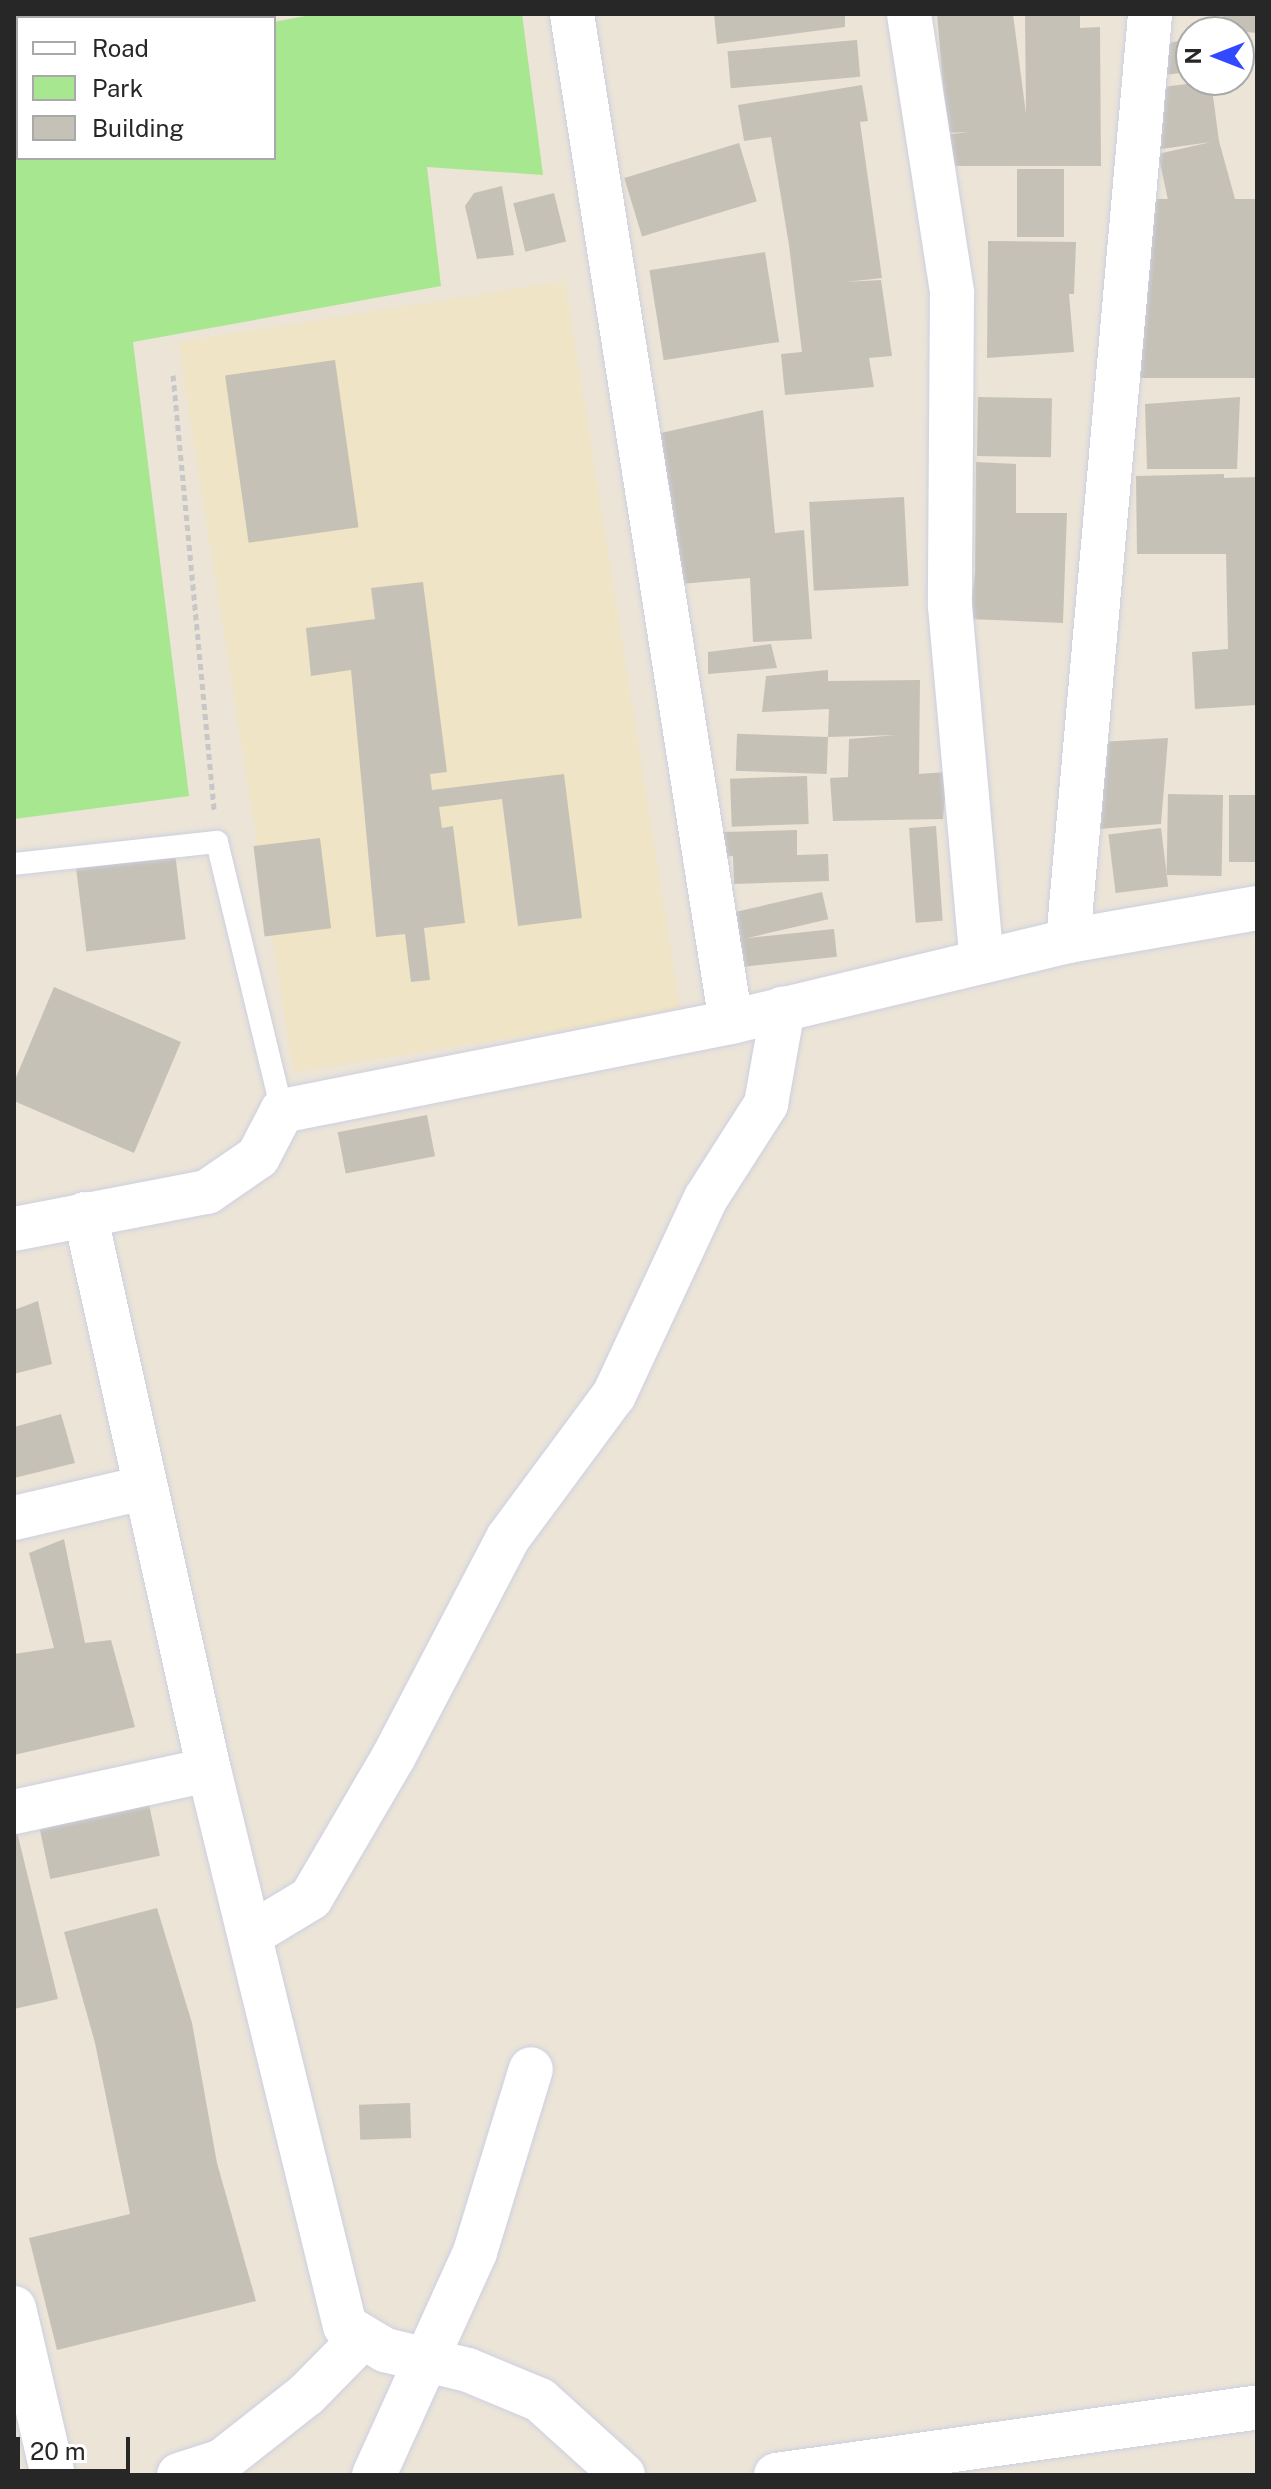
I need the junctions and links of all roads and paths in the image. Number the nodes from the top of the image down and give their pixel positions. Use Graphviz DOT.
graph roads {
  1 [pos="572,14"];
  2 [pos="909,14"];
  3 [pos="1150,14"];
  4 [pos="173,375"];
  5 [pos="217,842"];
  6 [pos="14,864"];
  7 [pos="1257,908"];
  8 [pos="1068,941"];
  9 [pos="982,962"];
  10 [pos="783,1009"];
  11 [pos="731,1022"];
  12 [pos="282,1111"];
  13 [pos="85,1214"];
  14 [pos="14,1229"];
  15 [pos="143,1488"];
  16 [pos="14,1518"];
  17 [pos="209,1770"];
  18 [pos="14,1812"];
  19 [pos="250,1935"];
  20 [pos="531,2069"];
  21 [pos="14,2308"];
  22 [pos="363,2337"];
  23 [pos="427,2361"];
  24 [pos="1257,2407"];
  25 [pos="53,2475"];
  26 [pos="179,2475"];
  27 [pos="374,2475"];
  28 [pos="623,2475"];
  29 [pos="776,2475"];
  1 -- 11 [label="street"];
  2 -- 9 [label="street"];
  3 -- 8 [label="street"];
  4 -- 5 [label="path"];
  5 -- 6 [label="lane"];
  5 -- 12 [label="lane"];
  7 -- 8 [label="street"];
  8 -- 9 [label="street"];
  9 -- 10 [label="street"];
  10 -- 11 [label="street"];
  10 -- 19 [label="street"];
  11 -- 12 [label="street"];
  12 -- 13 [label="street"];
  13 -- 14 [label="street"];
  13 -- 15 [label="street"];
  15 -- 16 [label="street"];
  15 -- 17 [label="street"];
  17 -- 18 [label="street"];
  17 -- 19 [label="street"];
  19 -- 22 [label="street"];
  20 -- 23 [label="street"];
  21 -- 25 [label="street"];
  22 -- 23 [label="street"];
  22 -- 26 [label="street"];
  23 -- 27 [label="street"];
  23 -- 28 [label="street"];
  24 -- 29 [label="street"];
}
